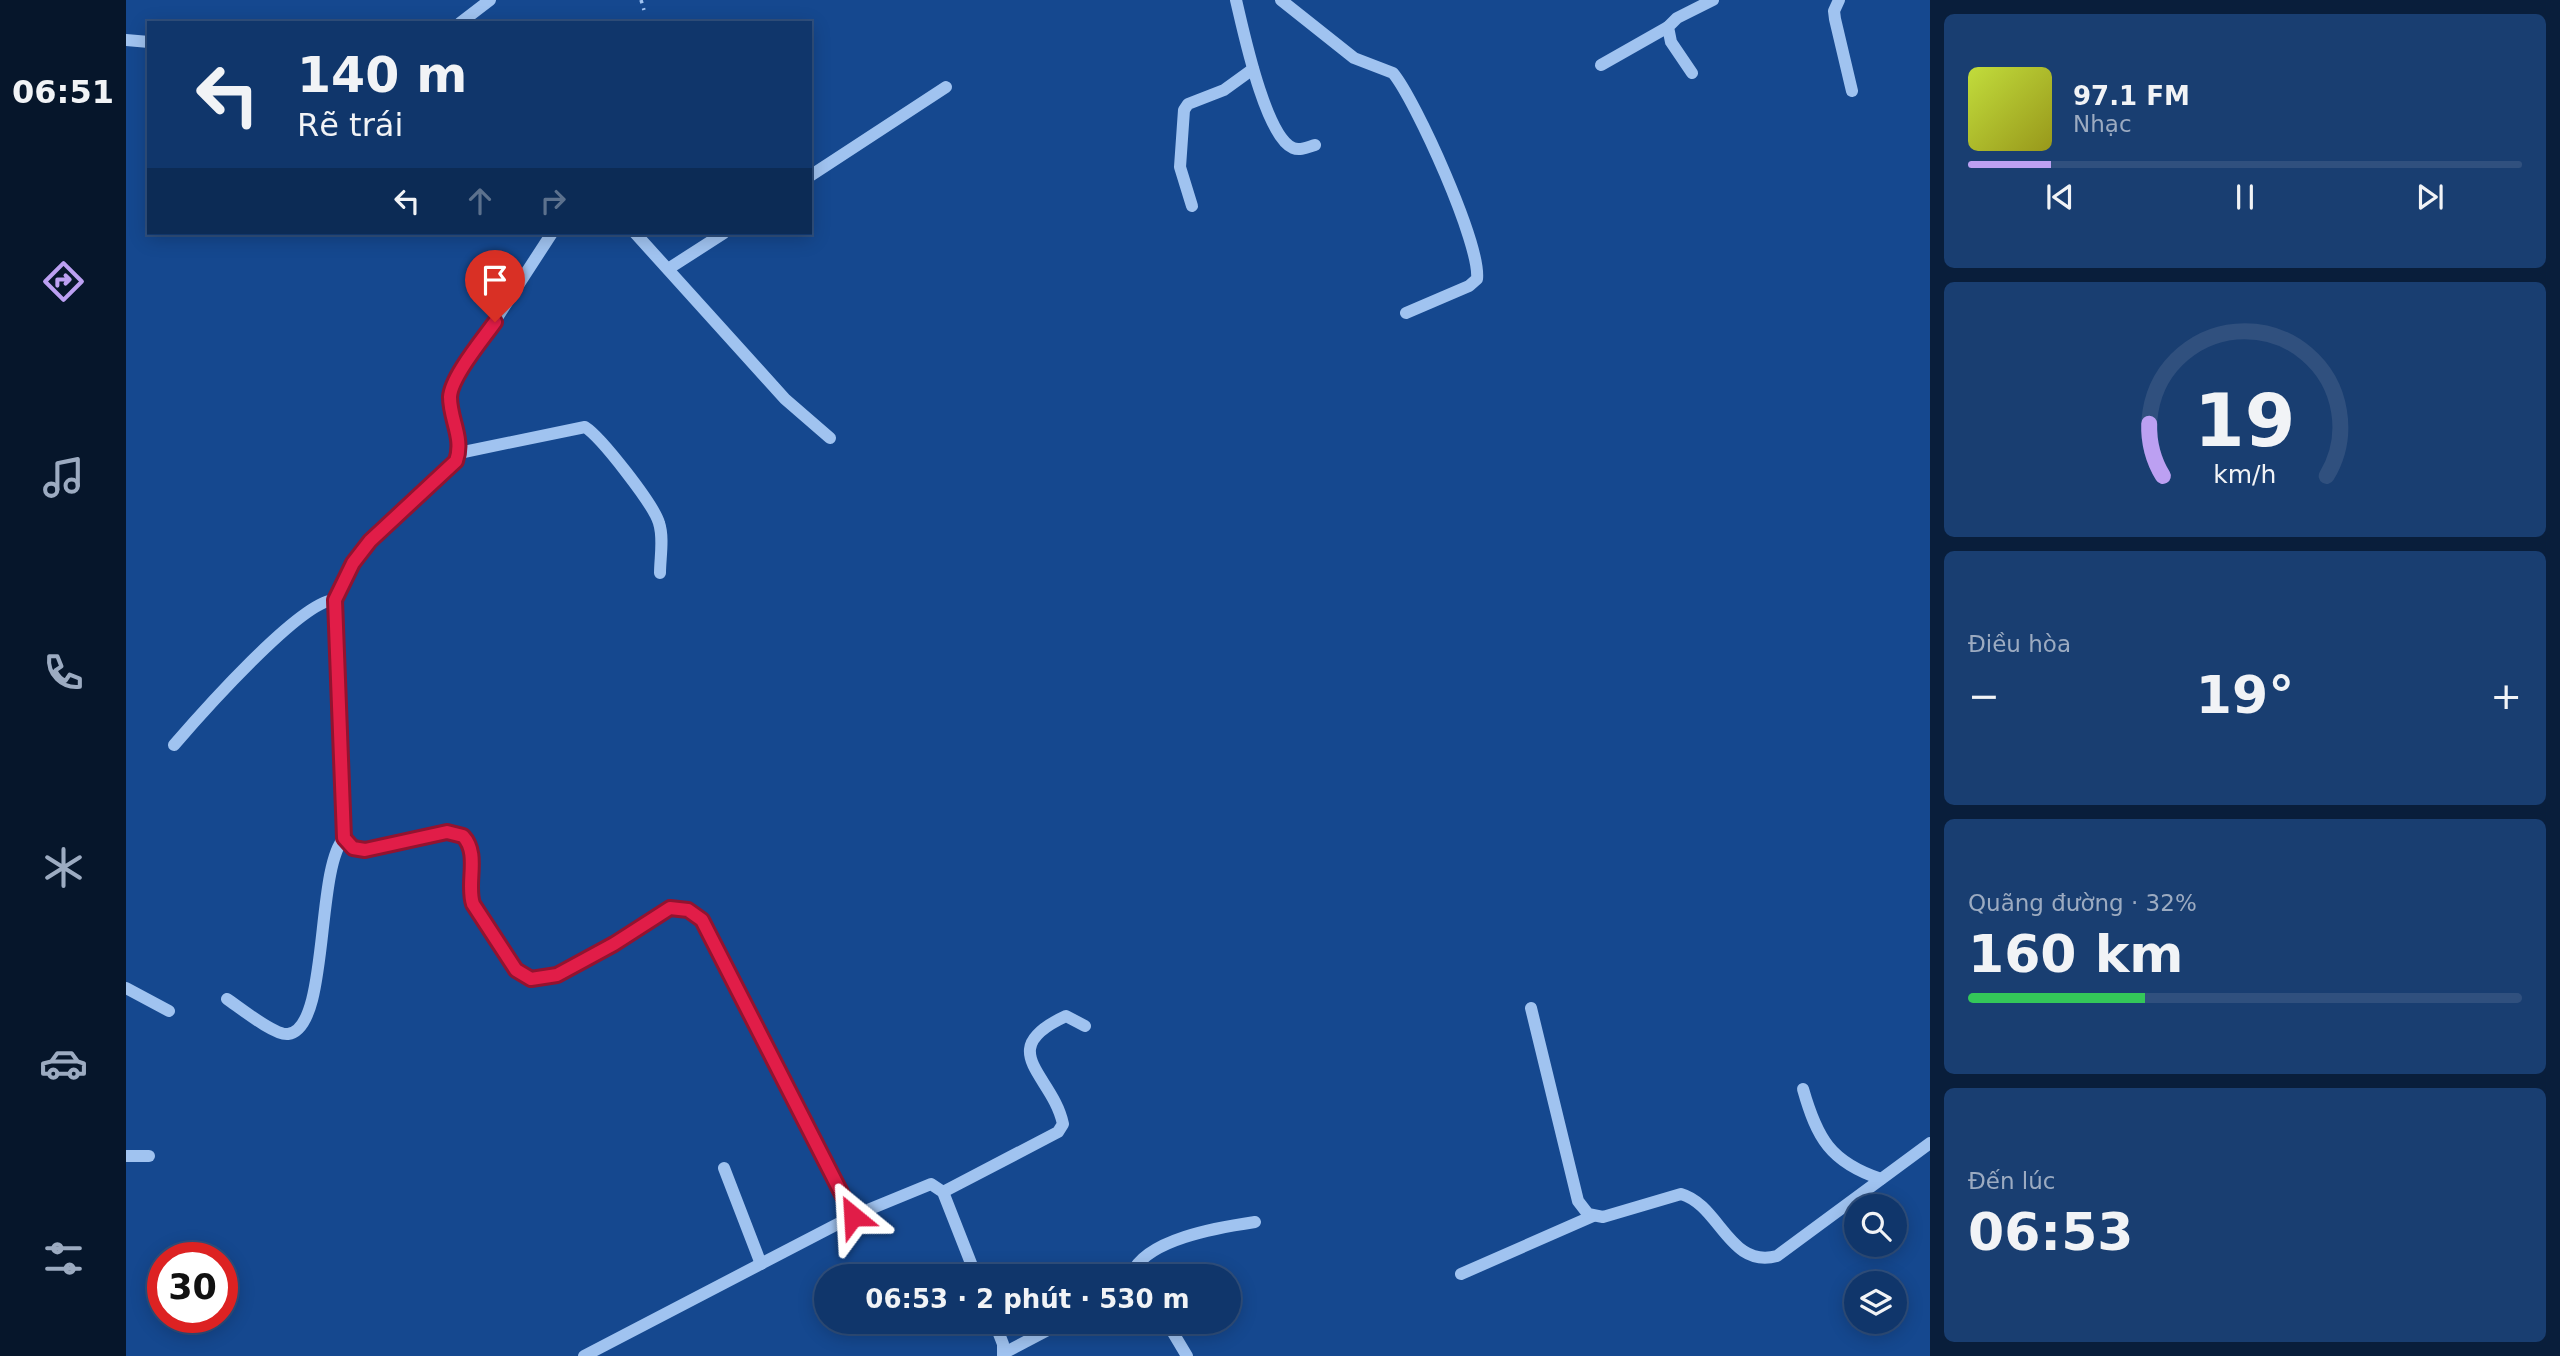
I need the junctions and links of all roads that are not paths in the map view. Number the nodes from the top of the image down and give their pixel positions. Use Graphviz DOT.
graph roads {
  1 [pos="490,0"];
  2 [pos="1236,0"];
  3 [pos="1281,0"];
  4 [pos="1713,0"];
  5 [pos="1839,0"];
  6 [pos="463,21"];
  7 [pos="1668,27"];
  8 [pos="126,40"];
  9 [pos="147,42"];
  10 [pos="1601,65"];
  11 [pos="1253,69"];
  12 [pos="1692,72"];
  13 [pos="947,87"];
  14 [pos="1852,91"];
  15 [pos="1314,145"];
  16 [pos="812,175"];
  17 [pos="1192,206"];
  18 [pos="551,235"];
  19 [pos="637,235"];
  20 [pos="721,235"];
  21 [pos="668,269"];
  22 [pos="1406,313"];
  23 [pos="830,438"];
  24 [pos="459,453"];
  25 [pos="660,573"];
  26 [pos="335,600"];
  27 [pos="174,745"];
  28 [pos="344,838"];
  29 [pos="126,988"];
  30 [pos="227,999"];
  31 [pos="1531,1008"];
  32 [pos="169,1011"];
  33 [pos="1085,1026"];
  34 [pos="1802,1089"];
  35 [pos="1930,1143"];
  36 [pos="126,1156"];
  37 [pos="149,1156"];
  38 [pos="723,1168"];
  39 [pos="1881,1179"];
  40 [pos="943,1192"];
  41 [pos="853,1216"];
  42 [pos="1593,1216"];
  43 [pos="1255,1222"];
  44 [pos="761,1264"];
  45 [pos="971,1264"];
  46 [pos="1136,1264"];
  47 [pos="1461,1274"];
  48 [pos="998,1334"];
  49 [pos="1042,1334"];
  50 [pos="1174,1334"];
  51 [pos="1004,1355"];
  52 [pos="583,1356"];
  53 [pos="1187,1356"];
  1 -- 6 [label="street"];
  2 -- 11 [label="street"];
  3 -- 22 [label="street"];
  4 -- 7 [label="street"];
  5 -- 14 [label="street"];
  7 -- 10 [label="street"];
  7 -- 12 [label="street"];
  8 -- 9 [label="street"];
  11 -- 15 [label="street"];
  11 -- 17 [label="street"];
  13 -- 16 [label="street"];
  18 -- 24 [label="street"];
  19 -- 21 [label="street"];
  20 -- 21 [label="street"];
  21 -- 23 [label="street"];
  24 -- 25 [label="street"];
  24 -- 26 [label="street"];
  26 -- 27 [label="street"];
  26 -- 28 [label="street"];
  28 -- 30 [label="street"];
  28 -- 41 [label="street"];
  29 -- 32 [label="street"];
  31 -- 42 [label="street"];
  33 -- 40 [label="street"];
  34 -- 39 [label="street"];
  35 -- 39 [label="street"];
  36 -- 37 [label="street"];
  38 -- 44 [label="street"];
  39 -- 42 [label="street"];
  40 -- 41 [label="street"];
  40 -- 45 [label="street"];
  41 -- 44 [label="street"];
  42 -- 47 [label="street"];
  43 -- 46 [label="street"];
  44 -- 52 [label="street"];
  48 -- 51 [label="street"];
  49 -- 51 [label="street"];
  50 -- 53 [label="street"];
}
